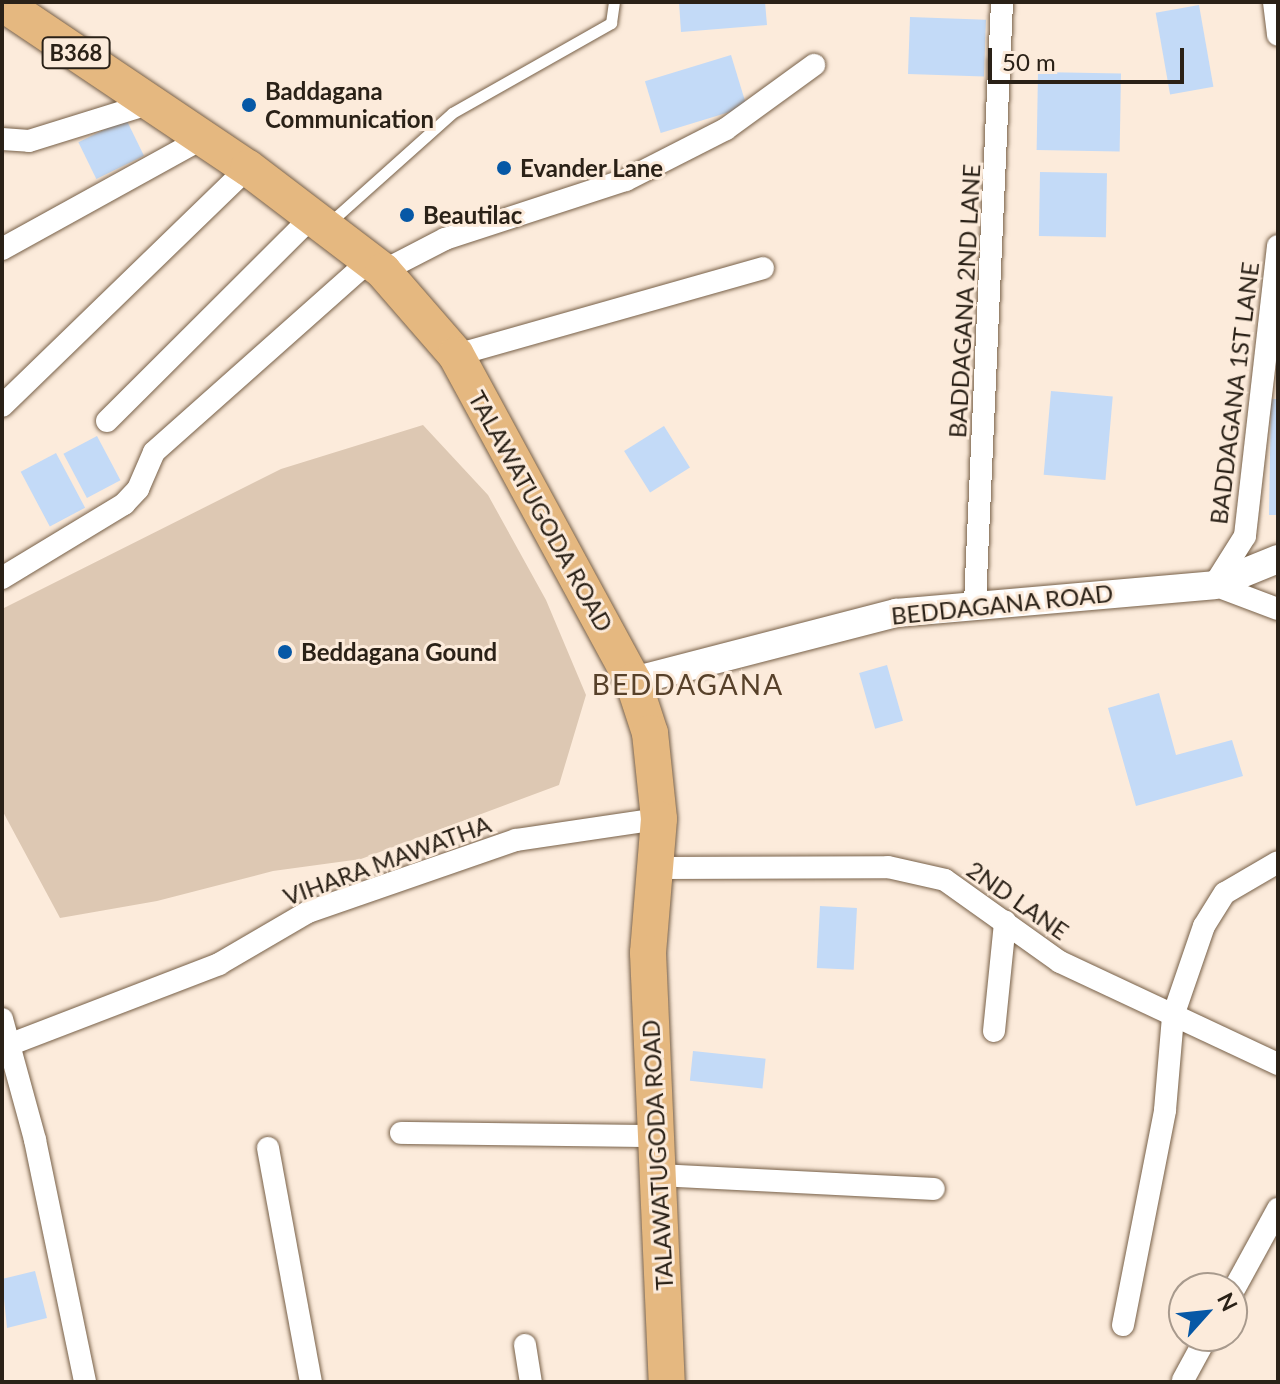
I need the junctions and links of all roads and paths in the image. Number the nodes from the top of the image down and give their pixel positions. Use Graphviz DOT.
graph roads {
  1 [pos="614,2"];
  2 [pos="1002,2"];
  3 [pos="1274,2"];
  4 [pos="2,3"];
  5 [pos="1278,21"];
  6 [pos="1278,35"];
  7 [pos="814,65"];
  8 [pos="151,103"];
  9 [pos="203,138"];
  10 [pos="2,139"];
  11 [pos="248,168"];
  12 [pos="320,220"];
  13 [pos="1278,246"];
  14 [pos="2,249"];
  15 [pos="376,266"];
  16 [pos="763,268"];
  17 [pos="456,355"];
  18 [pos="2,406"];
  19 [pos="107,421"];
  20 [pos="1278,559"];
  21 [pos="2,578"];
  22 [pos="1214,585"];
  23 [pos="975,602"];
  24 [pos="1278,609"];
  25 [pos="633,681"];
  26 [pos="659,819"];
  27 [pos="1278,862"];
  28 [pos="658,868"];
  29 [pos="1005,922"];
  30 [pos="1173,1016"];
  31 [pos="2,1019"];
  32 [pos="994,1031"];
  33 [pos="11,1044"];
  34 [pos="1278,1064"];
  35 [pos="24,1111"];
  36 [pos="2,1118"];
  37 [pos="401,1133"];
  38 [pos="653,1136"];
  39 [pos="268,1148"];
  40 [pos="659,1175"];
  41 [pos="934,1189"];
  42 [pos="1278,1209"];
  43 [pos="1244,1272"];
  44 [pos="1123,1325"];
  45 [pos="525,1345"];
  46 [pos="1198,1352"];
  47 [pos="1183,1380"];
  48 [pos="85,1382"];
  49 [pos="311,1382"];
  50 [pos="531,1382"];
  51 [pos="667,1382"];
  1 -- 12 [label="lane"];
  2 -- 23 [label="street, BADDAGANA 2ND LANE"];
  3 -- 5 [label="street"];
  4 -- 8 [label="main road, TALAWATUGODA ROAD / B368"];
  5 -- 6 [label="street"];
  7 -- 15 [label="street"];
  8 -- 9 [label="main road, TALAWATUGODA ROAD / B368"];
  8 -- 10 [label="street"];
  9 -- 11 [label="main road, TALAWATUGODA ROAD / B368"];
  9 -- 14 [label="street"];
  11 -- 12 [label="main road, TALAWATUGODA ROAD / B368"];
  11 -- 18 [label="street"];
  12 -- 15 [label="main road, TALAWATUGODA ROAD / B368"];
  12 -- 19 [label="street"];
  13 -- 22 [label="street, BADDAGANA 1ST LANE"];
  15 -- 17 [label="main road, TALAWATUGODA ROAD / B368"];
  15 -- 21 [label="street"];
  16 -- 17 [label="street"];
  17 -- 25 [label="main road, TALAWATUGODA ROAD / B368"];
  20 -- 22 [label="street, BEDDAGANA ROAD"];
  22 -- 23 [label="street, BEDDAGANA ROAD"];
  22 -- 24 [label="street"];
  23 -- 25 [label="street, BEDDAGANA ROAD"];
  25 -- 26 [label="main road, TALAWATUGODA ROAD / B368"];
  26 -- 28 [label="main road, TALAWATUGODA ROAD / B368"];
  26 -- 33 [label="street, VIHARA MAWATHA"];
  27 -- 30 [label="street"];
  28 -- 29 [label="street, 2ND LANE"];
  28 -- 38 [label="main road, TALAWATUGODA ROAD / B368"];
  29 -- 30 [label="street, 2ND LANE"];
  29 -- 32 [label="street"];
  30 -- 34 [label="street, 2ND LANE"];
  30 -- 44 [label="street"];
  31 -- 33 [label="street"];
  33 -- 35 [label="street"];
  35 -- 36 [label="street"];
  35 -- 48 [label="street"];
  37 -- 38 [label="street"];
  38 -- 40 [label="main road, TALAWATUGODA ROAD / B368"];
  39 -- 49 [label="street"];
  40 -- 41 [label="street"];
  40 -- 51 [label="main road, TALAWATUGODA ROAD / B368"];
  42 -- 43 [label="street"];
  45 -- 50 [label="street"];
  46 -- 47 [label="street"];
}
